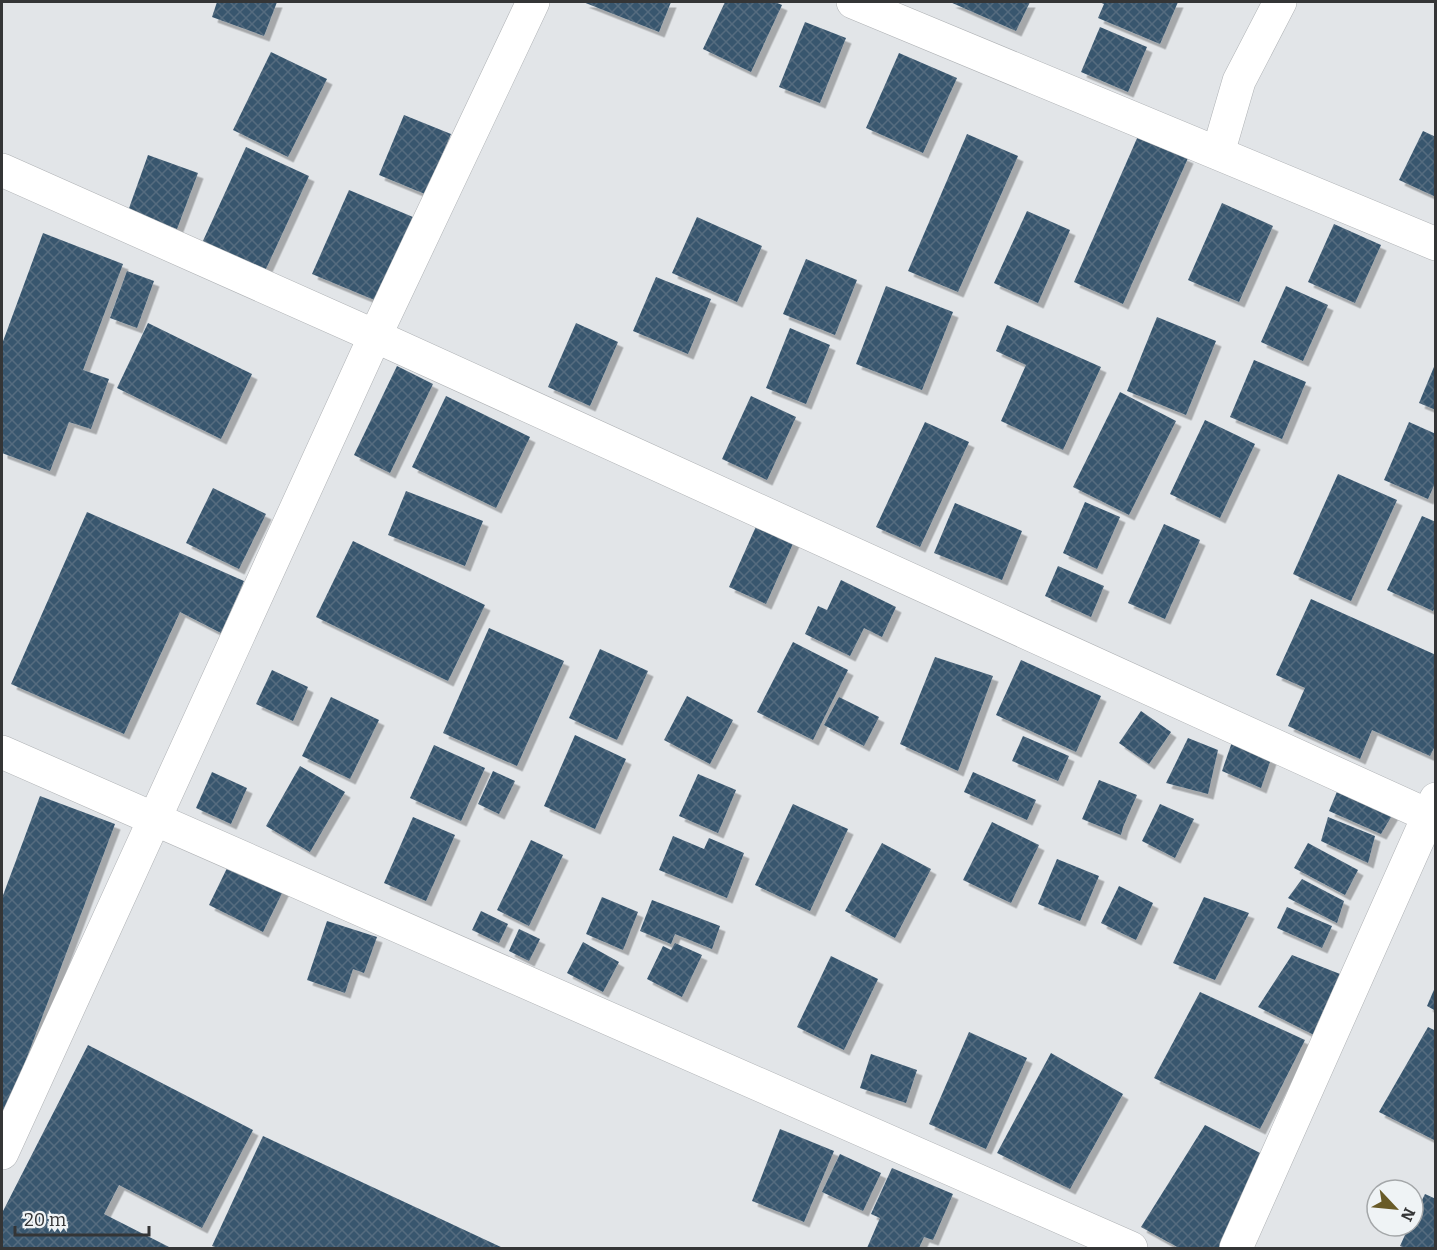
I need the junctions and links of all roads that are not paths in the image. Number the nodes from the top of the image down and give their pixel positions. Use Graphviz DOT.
graph roads {
  1 [pos="533,2"];
  2 [pos="853,2"];
  3 [pos="1280,2"];
  4 [pos="1218,153"];
  5 [pos="2,170"];
  6 [pos="1436,244"];
  7 [pos="375,336"];
  8 [pos="2,752"];
  9 [pos="1433,811"];
  10 [pos="155,820"];
  11 [pos="2,1153"];
  12 [pos="1131,1248"];
  13 [pos="1236,1248"];
  1 -- 7 [label="street"];
  2 -- 4 [label="street"];
  3 -- 4 [label="street"];
  4 -- 6 [label="street"];
  5 -- 7 [label="street"];
  7 -- 9 [label="street"];
  7 -- 10 [label="street"];
  8 -- 10 [label="street"];
  9 -- 13 [label="street"];
  10 -- 11 [label="street"];
  10 -- 12 [label="street"];
}
